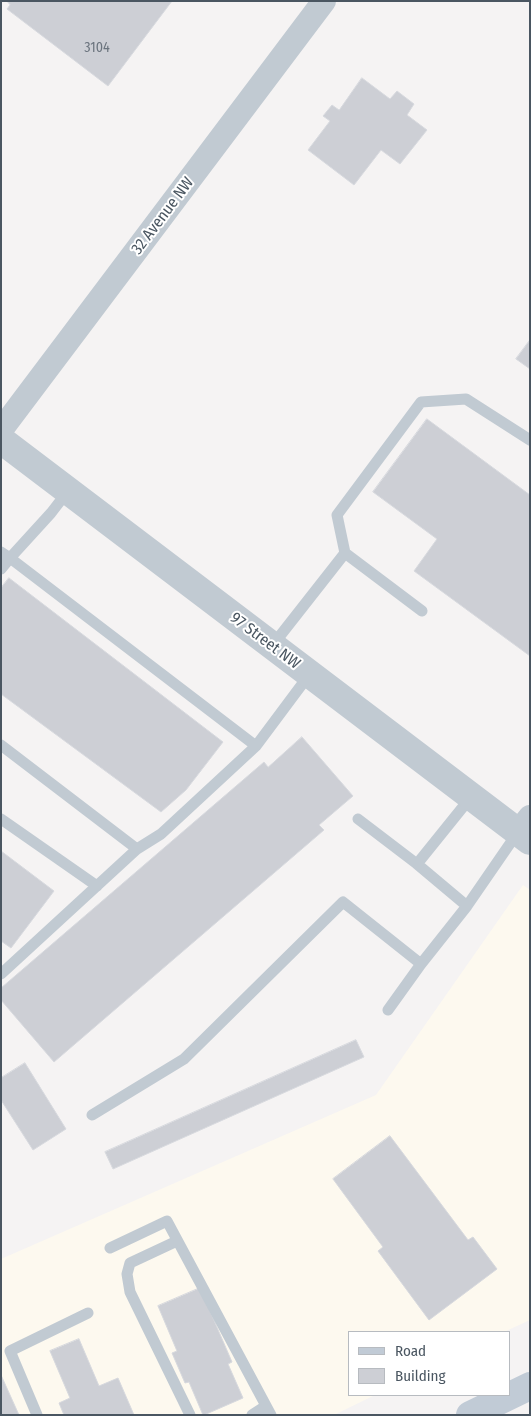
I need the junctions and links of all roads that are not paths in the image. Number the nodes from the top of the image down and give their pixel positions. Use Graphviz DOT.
graph roads {
  1 [pos="324,1"];
  2 [pos="1,430"];
  3 [pos="1,440"];
  4 [pos="530,440"];
  5 [pos="68,491"];
  6 [pos="345,553"];
  7 [pos="6,555"];
  8 [pos="1,569"];
  9 [pos="422,611"];
  10 [pos="272,646"];
  11 [pos="309,674"];
  12 [pos="1,745"];
  13 [pos="256,746"];
  14 [pos="471,797"];
  15 [pos="1,819"];
  16 [pos="358,819"];
  17 [pos="526,830"];
  18 [pos="137,849"];
  19 [pos="417,864"];
  20 [pos="97,886"];
  21 [pos="466,906"];
  22 [pos="421,964"];
  23 [pos="1,974"];
  24 [pos="388,1010"];
  25 [pos="92,1115"];
  26 [pos="178,1240"];
  27 [pos="110,1248"];
  28 [pos="88,1313"];
  29 [pos="530,1386"];
  30 [pos="511,1395"];
  31 [pos="509,1396"];
  32 [pos="269,1410"];
  33 [pos="37,1415"];
  34 [pos="190,1415"];
  35 [pos="252,1415"];
  36 [pos="470,1415"];
  1 -- 2 [label="street, 32 Avenue NW"];
  3 -- 5 [label="street, 97 Street NW"];
  4 -- 6 [label="lane"];
  5 -- 7 [label="lane"];
  5 -- 10 [label="street, 97 Street NW"];
  6 -- 9 [label="lane"];
  6 -- 10 [label="lane"];
  7 -- 8 [label="lane"];
  7 -- 13 [label="lane"];
  10 -- 11 [label="street, 97 Street NW"];
  11 -- 13 [label="lane"];
  11 -- 14 [label="street, 97 Street NW"];
  12 -- 18 [label="lane"];
  13 -- 18 [label="lane"];
  14 -- 17 [label="street, 97 Street NW"];
  14 -- 19 [label="lane"];
  15 -- 20 [label="lane"];
  16 -- 19 [label="lane"];
  17 -- 21 [label="lane"];
  18 -- 20 [label="lane"];
  19 -- 21 [label="lane"];
  20 -- 23 [label="lane"];
  21 -- 22 [label="lane"];
  22 -- 24 [label="lane"];
  22 -- 25 [label="lane"];
  26 -- 27 [label="lane"];
  26 -- 32 [label="lane"];
  26 -- 34 [label="lane"];
  28 -- 33 [label="lane"];
  29 -- 30 [label="main road"];
  31 -- 36 [label="main road"];
  32 -- 35 [label="lane"];
}
